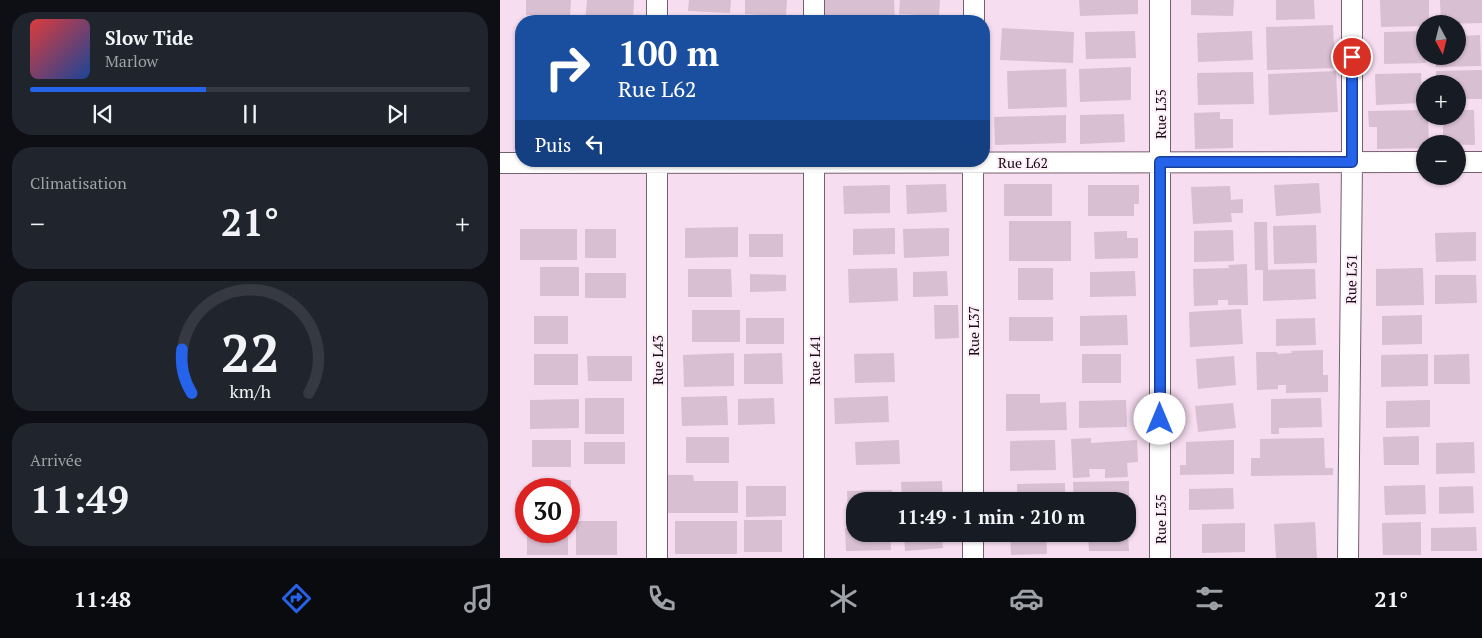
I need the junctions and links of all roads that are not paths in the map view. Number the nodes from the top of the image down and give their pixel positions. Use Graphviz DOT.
graph roads {
  1 [pos="657,0"];
  2 [pos="814,0"];
  3 [pos="974,0"];
  4 [pos="1160,0"];
  5 [pos="1352,0"];
  6 [pos="657,15"];
  7 [pos="814,15"];
  8 [pos="974,15"];
  9 [pos="990,162"];
  10 [pos="1160,162"];
  11 [pos="1352,162"];
  12 [pos="1416,162"];
  13 [pos="1466,162"];
  14 [pos="1482,162"];
  15 [pos="500,163"];
  16 [pos="515,163"];
  17 [pos="657,167"];
  18 [pos="814,167"];
  19 [pos="974,167"];
  20 [pos="973,492"];
  21 [pos="973,542"];
  22 [pos="656,558"];
  23 [pos="814,558"];
  24 [pos="973,558"];
  25 [pos="1160,558"];
  26 [pos="1348,558"];
  1 -- 6 [label="street"];
  2 -- 7 [label="street"];
  3 -- 8 [label="street"];
  4 -- 10 [label="street, Rue L35"];
  5 -- 11 [label="street, Rue L31"];
  9 -- 10 [label="street, Rue L62"];
  10 -- 11 [label="street, Rue L62"];
  10 -- 25 [label="street, Rue L35"];
  11 -- 12 [label="street, Rue L62"];
  11 -- 26 [label="street, Rue L31"];
  13 -- 14 [label="street"];
  15 -- 16 [label="street, Rue L62"];
  17 -- 22 [label="street, Rue L43"];
  18 -- 23 [label="street, Rue L41"];
  19 -- 20 [label="street, Rue L37"];
  21 -- 24 [label="street"];
}
